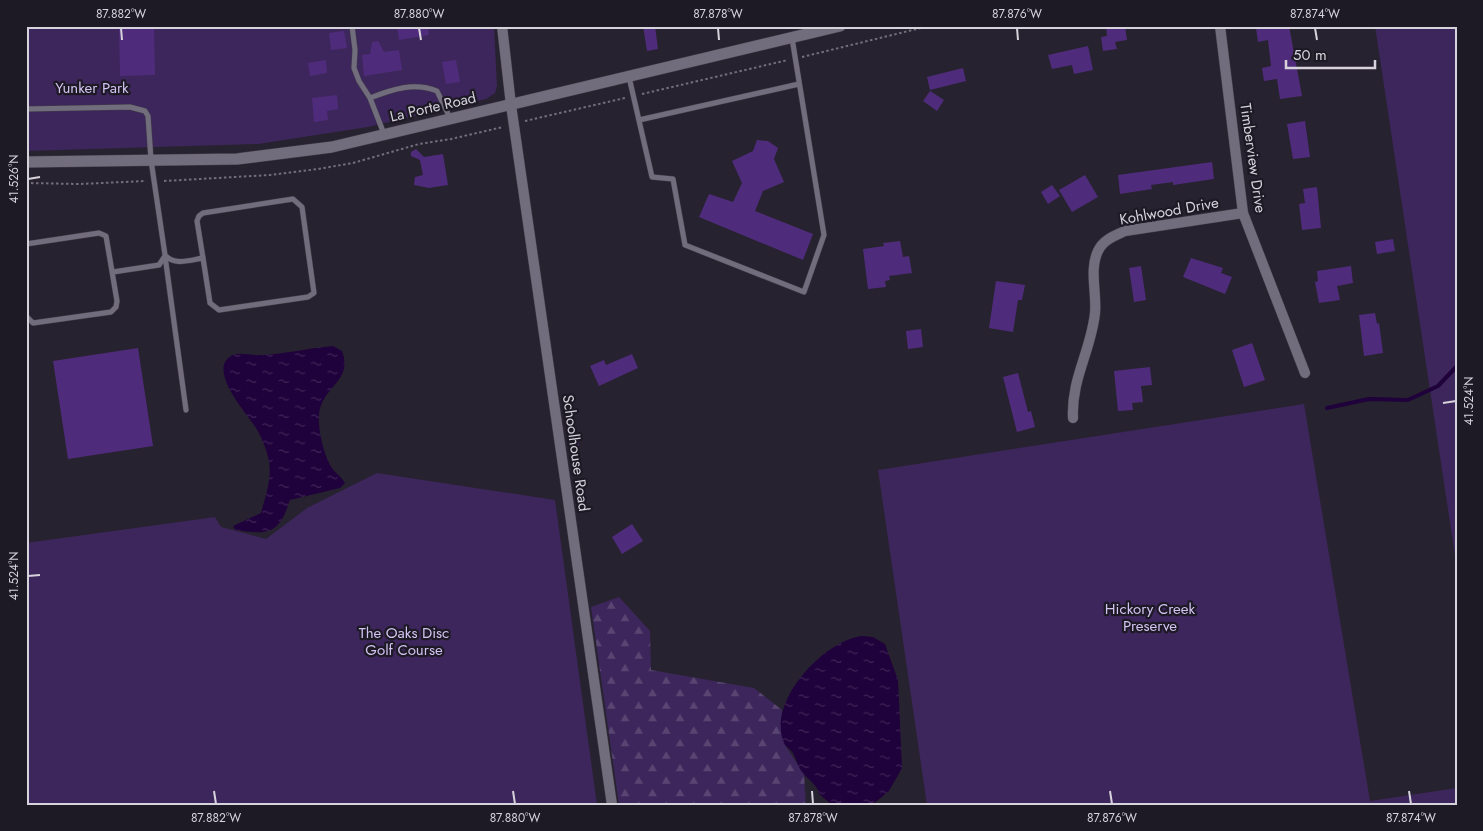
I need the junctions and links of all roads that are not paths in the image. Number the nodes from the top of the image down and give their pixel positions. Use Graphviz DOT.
graph roads {
  1 [pos="352,26"];
  2 [pos="502,26"];
  3 [pos="840,26"];
  4 [pos="1220,26"];
  5 [pos="792,38"];
  6 [pos="629,76"];
  7 [pos="799,84"];
  8 [pos="370,98"];
  9 [pos="511,105"];
  10 [pos="26,109"];
  11 [pos="450,118"];
  12 [pos="639,120"];
  13 [pos="384,134"];
  14 [pos="151,160"];
  15 [pos="26,162"];
  16 [pos="1243,213"];
  17 [pos="26,244"];
  18 [pos="165,255"];
  19 [pos="203,258"];
  20 [pos="113,272"];
  21 [pos="26,316"];
  22 [pos="1305,373"];
  23 [pos="186,410"];
  24 [pos="1072,418"];
  25 [pos="612,805"];
  1 -- 8 [label="lane"];
  2 -- 9 [label="street, Schoolhouse Road"];
  3 -- 5 [label="street, La Porte Road"];
  4 -- 16 [label="street, Timberview Drive"];
  5 -- 6 [label="street, La Porte Road"];
  5 -- 7 [label="lane"];
  6 -- 9 [label="street, La Porte Road"];
  6 -- 12 [label="lane"];
  7 -- 12 [label="lane"];
  7 -- 12 [label="lane"];
  8 -- 11 [label="lane"];
  8 -- 13 [label="lane"];
  9 -- 11 [label="street, La Porte Road"];
  9 -- 25 [label="street, Schoolhouse Road"];
  10 -- 14 [label="lane"];
  11 -- 13 [label="street, La Porte Road"];
  13 -- 14 [label="street, La Porte Road"];
  14 -- 15 [label="street, La Porte Road"];
  14 -- 18 [label="lane"];
  16 -- 22 [label="street, Timberview Drive"];
  16 -- 24 [label="street, Kohlwood Drive"];
  17 -- 20 [label="lane"];
  18 -- 19 [label="lane"];
  18 -- 20 [label="lane"];
  18 -- 23 [label="lane"];
  19 -- 19 [label="lane"];
  20 -- 21 [label="lane"];
}
